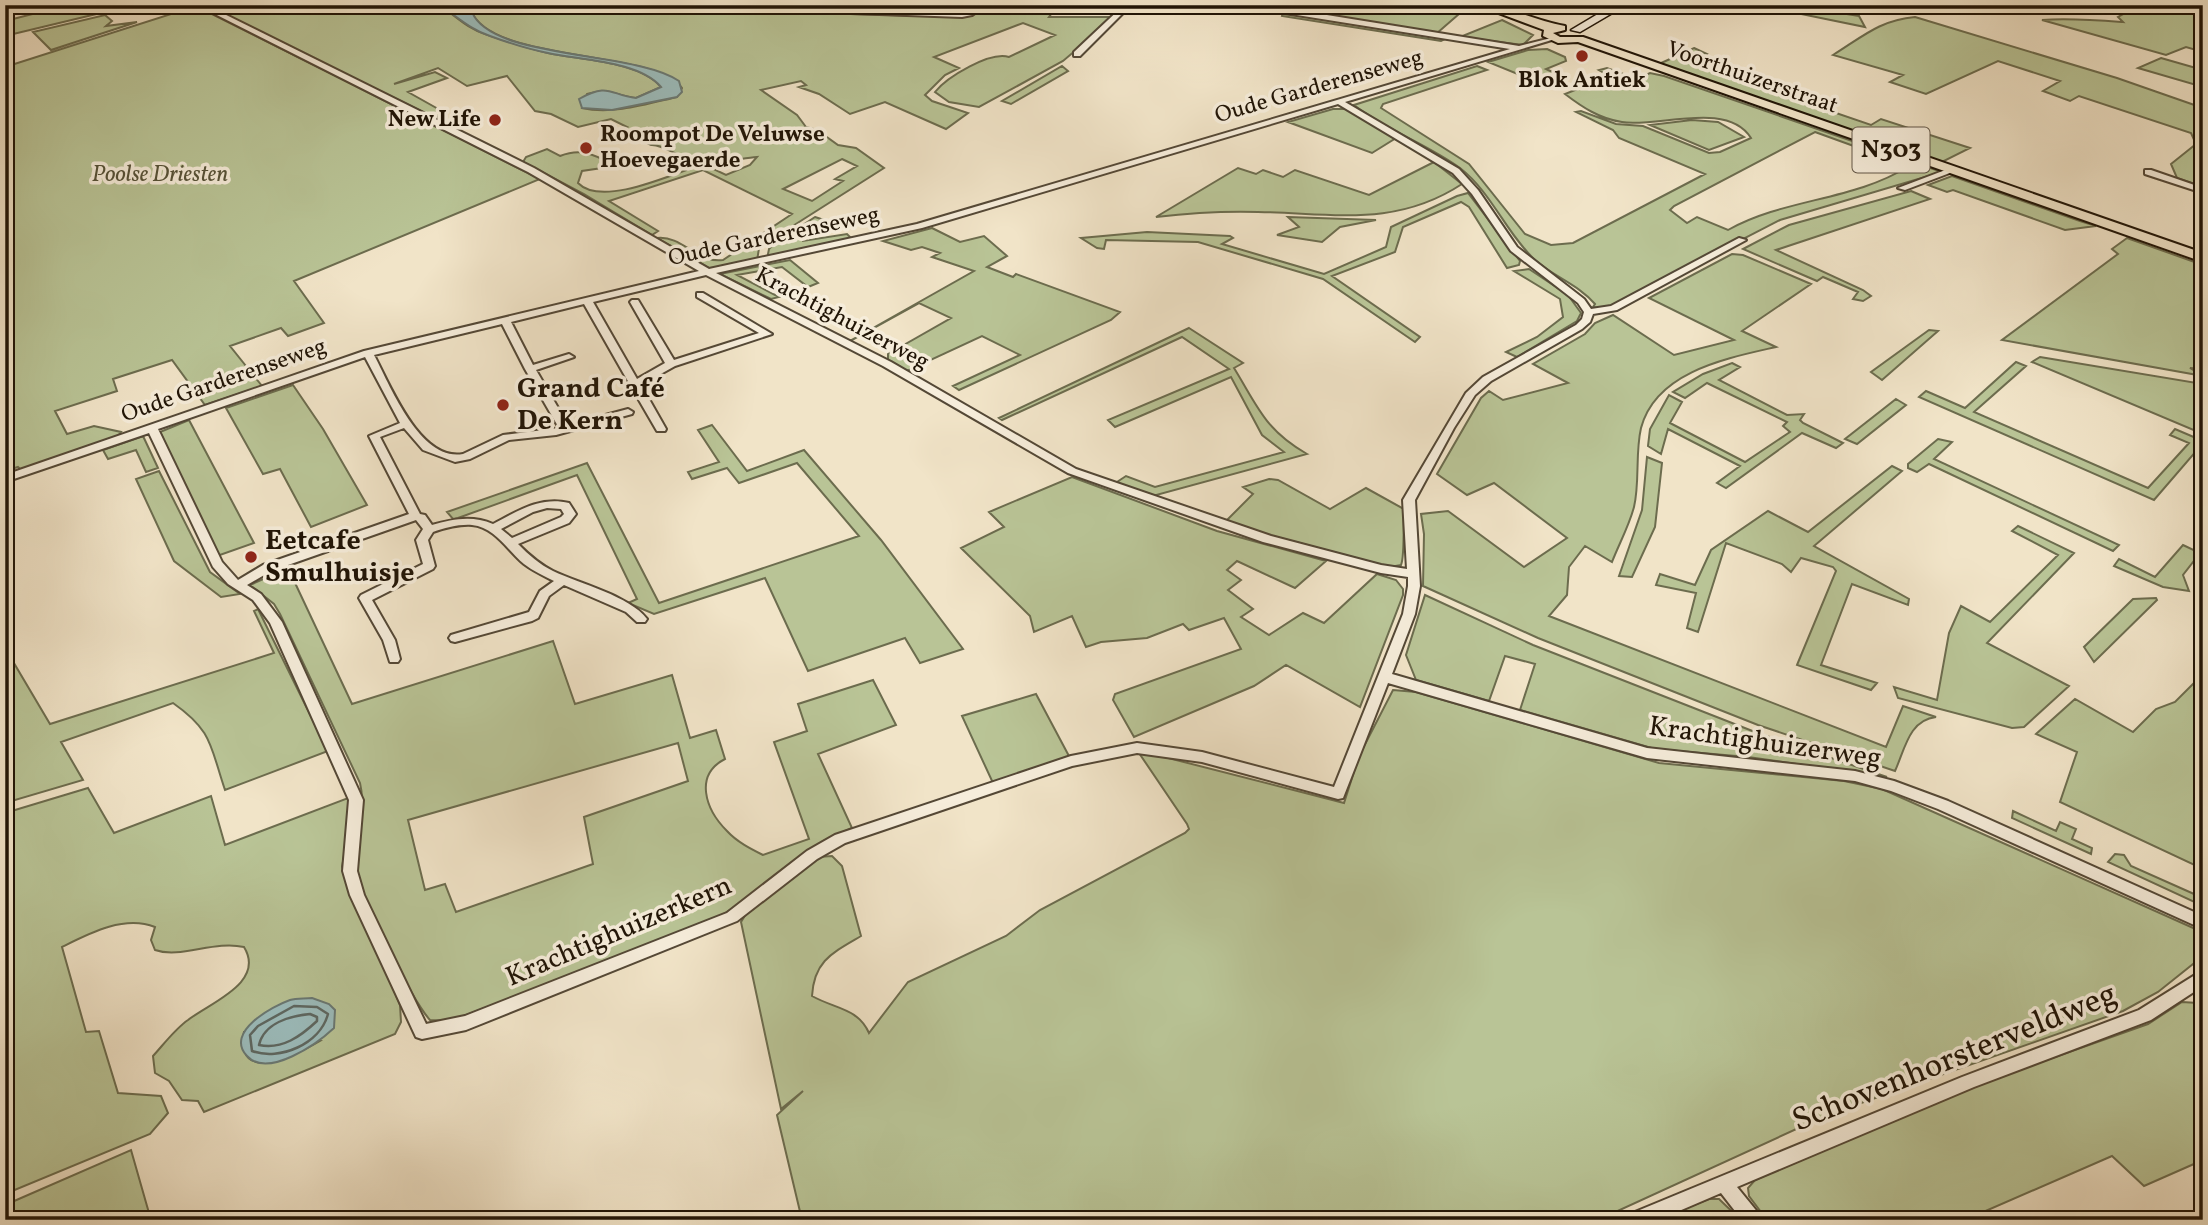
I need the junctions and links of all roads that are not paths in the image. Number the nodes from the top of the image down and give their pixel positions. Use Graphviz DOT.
graph roads {
  1 [pos="200,5"];
  2 [pos="690,5"];
  3 [pos="984,5"];
  4 [pos="1128,5"];
  5 [pos="1237,5"];
  6 [pos="1482,5"];
  7 [pos="1621,5"];
  8 [pos="1551,34"];
  9 [pos="1577,35"];
  10 [pos="1524,48"];
  11 [pos="1077,54"];
  12 [pos="1340,102"];
  13 [pos="1951,171"];
  14 [pos="2148,172"];
  15 [pos="1902,188"];
  16 [pos="2203,191"];
  17 [pos="1742,240"];
  18 [pos="2203,258"];
  19 [pos="707,272"];
  20 [pos="700,295"];
  21 [pos="587,300"];
  22 [pos="635,302"];
  23 [pos="1589,312"];
  24 [pos="505,320"];
  25 [pos="368,353"];
  26 [pos="569,357"];
  27 [pos="671,364"];
  28 [pos="530,369"];
  29 [pos="634,385"];
  30 [pos="628,412"];
  31 [pos="406,424"];
  32 [pos="152,428"];
  33 [pos="565,429"];
  34 [pos="661,429"];
  35 [pos="5,479"];
  36 [pos="416,516"];
  37 [pos="495,528"];
  38 [pos="429,529"];
  39 [pos="510,544"];
  40 [pos="1412,574"];
  41 [pos="561,581"];
  42 [pos="238,585"];
  43 [pos="641,619"];
  44 [pos="455,638"];
  45 [pos="394,659"];
  46 [pos="1385,677"];
  47 [pos="2203,923"];
  48 [pos="2203,977"];
  49 [pos="1724,1184"];
  50 [pos="1636,1220"];
  51 [pos="1753,1220"];
  1 -- 19 [label="street, Krachtighuizerweg"];
  2 -- 3 [label="street"];
  4 -- 11 [label="street"];
  5 -- 10 [label="street"];
  6 -- 8 [label="main road, N303"];
  7 -- 9 [label="street"];
  8 -- 9 [label="main road, N303"];
  8 -- 10 [label="street, Oude Garderenseweg"];
  9 -- 13 [label="main road, Voorthuizerstraat / N303"];
  10 -- 12 [label="street, Oude Garderenseweg"];
  12 -- 19 [label="street, Oude Garderenseweg"];
  12 -- 23 [label="street"];
  13 -- 15 [label="street"];
  13 -- 18 [label="main road, Voorthuizerstraat / N303"];
  14 -- 16 [label="street"];
  17 -- 23 [label="street"];
  19 -- 21 [label="street, Oude Garderenseweg"];
  19 -- 40 [label="street, Krachtighuizerweg"];
  20 -- 27 [label="street"];
  21 -- 24 [label="street, Oude Garderenseweg"];
  21 -- 29 [label="street"];
  22 -- 27 [label="street"];
  23 -- 40 [label="street"];
  24 -- 25 [label="street, Oude Garderenseweg"];
  24 -- 28 [label="street"];
  25 -- 31 [label="street"];
  25 -- 32 [label="street, Oude Garderenseweg"];
  26 -- 28 [label="street"];
  27 -- 29 [label="street"];
  28 -- 33 [label="street"];
  29 -- 34 [label="street"];
  30 -- 33 [label="street"];
  31 -- 33 [label="street"];
  31 -- 36 [label="street"];
  32 -- 35 [label="street, Oude Garderenseweg"];
  32 -- 42 [label="street, Krachtighuizerkern"];
  36 -- 38 [label="street"];
  36 -- 42 [label="street"];
  37 -- 38 [label="street"];
  37 -- 39 [label="street"];
  37 -- 39 [label="street"];
  38 -- 45 [label="street"];
  39 -- 41 [label="street"];
  40 -- 46 [label="street"];
  41 -- 43 [label="street"];
  41 -- 44 [label="street"];
  42 -- 46 [label="street, Krachtighuizerkern"];
  46 -- 47 [label="street, Krachtighuizerweg"];
  48 -- 49 [label="street, Schovenhorsterveldweg"];
  49 -- 50 [label="street, Schovenhorsterveldweg"];
  49 -- 51 [label="street"];
}
